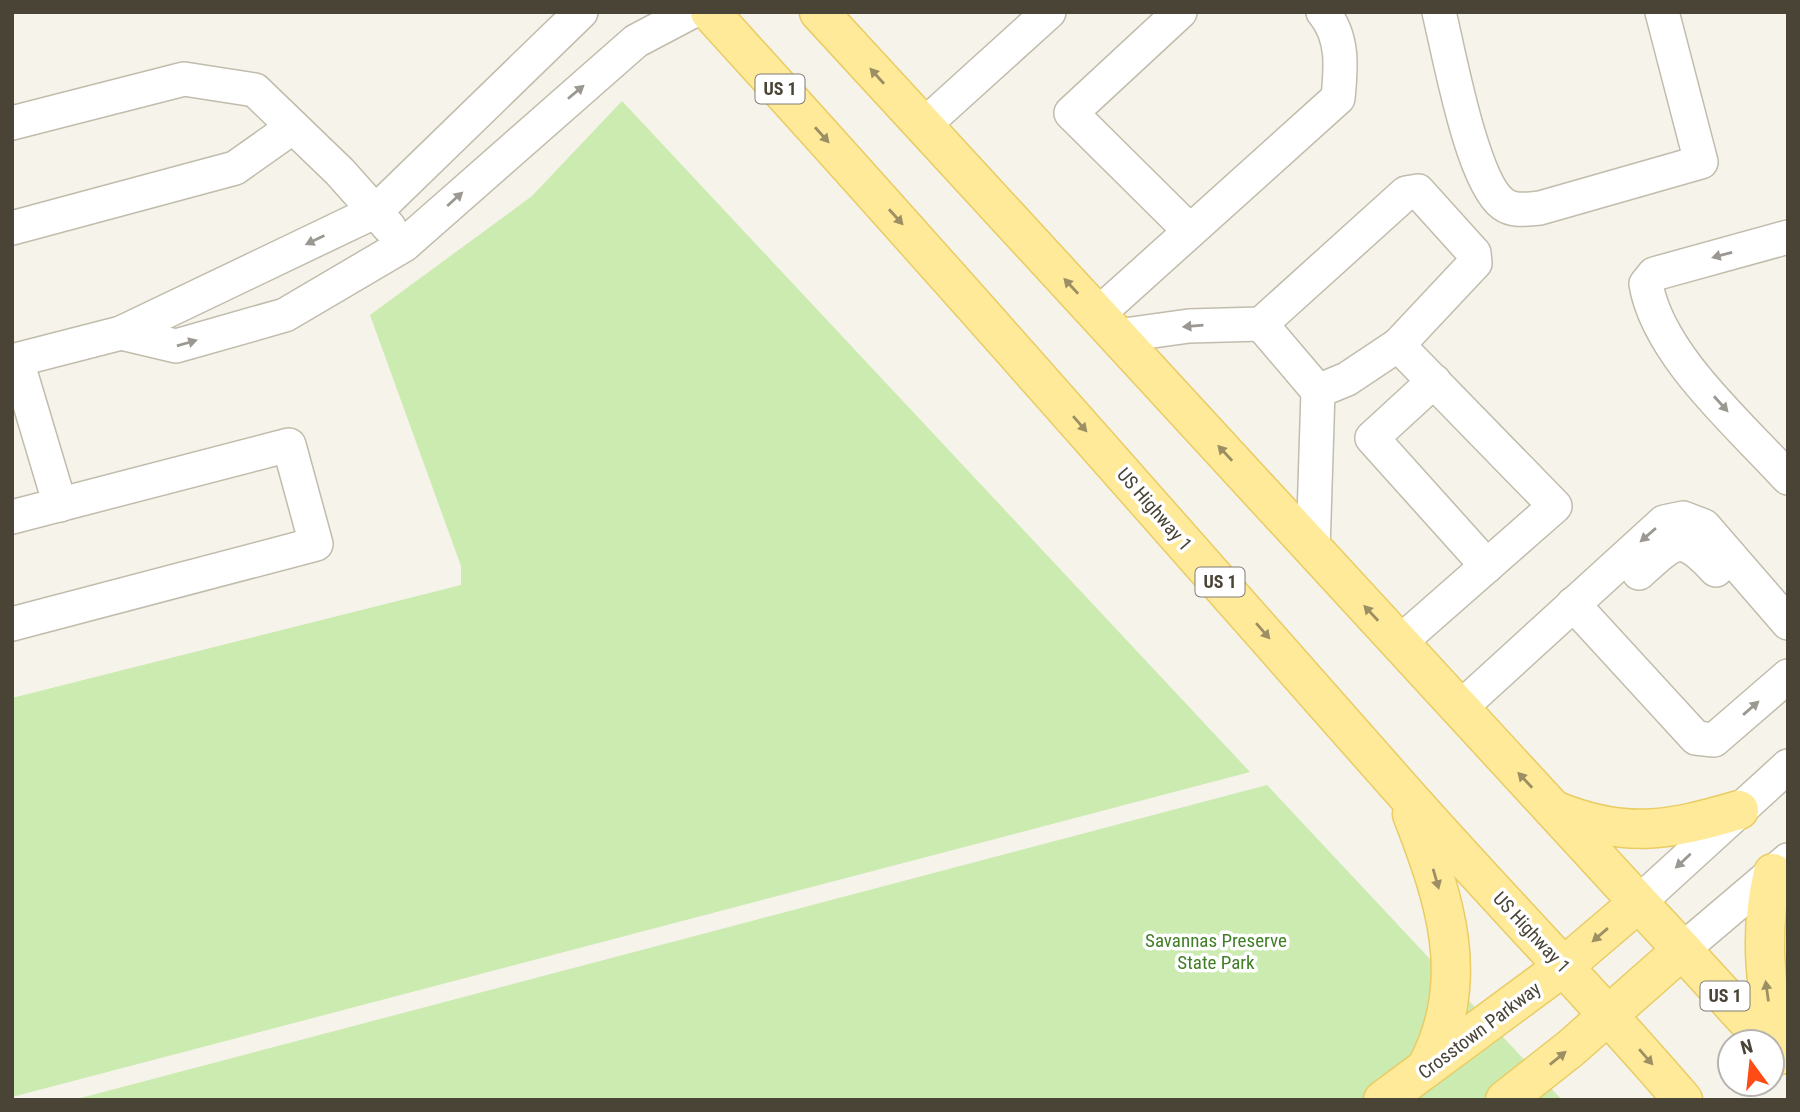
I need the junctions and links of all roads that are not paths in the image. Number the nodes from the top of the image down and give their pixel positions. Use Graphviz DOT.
graph roads {
  1 [pos="581,12"];
  2 [pos="691,12"];
  3 [pos="710,12"];
  4 [pos="799,12"];
  5 [pos="1049,12"];
  6 [pos="1180,12"];
  7 [pos="1323,12"];
  8 [pos="1439,12"];
  9 [pos="1662,12"];
  10 [pos="828,21"];
  11 [pos="488,99"];
  12 [pos="12,124"];
  13 [pos="923,126"];
  14 [pos="293,127"];
  15 [pos="524,136"];
  16 [pos="376,211"];
  17 [pos="12,228"];
  18 [pos="1190,231"];
  19 [pos="1788,237"];
  20 [pos="404,245"];
  21 [pos="1261,324"];
  22 [pos="1107,325"];
  23 [pos="121,332"];
  24 [pos="1398,345"];
  25 [pos="14,361"];
  26 [pos="1434,381"];
  27 [pos="1318,391"];
  28 [pos="1788,478"];
  29 [pos="60,505"];
  30 [pos="12,517"];
  31 [pos="1313,550"];
  32 [pos="1488,566"];
  33 [pos="1580,612"];
  34 [pos="1788,623"];
  35 [pos="12,624"];
  36 [pos="1399,643"];
  37 [pos="1788,645"];
  38 [pos="1788,676"];
  39 [pos="1459,709"];
  40 [pos="1788,766"];
  41 [pos="1404,792"];
  42 [pos="1552,810"];
  43 [pos="1739,810"];
  44 [pos="1781,866"];
  45 [pos="1637,902"];
  46 [pos="1682,950"];
  47 [pos="1563,967"];
  48 [pos="1608,1013"];
  49 [pos="1754,1028"];
  50 [pos="1773,1028"];
  51 [pos="1424,1071"];
  52 [pos="1382,1100"];
  53 [pos="1505,1100"];
  54 [pos="1683,1100"];
  1 -- 11 [label="street"];
  15 -- 2 [label="street, one-way"];
  3 -- 41 [label="main road, US Highway 1 / US 1, one-way"];
  4 -- 10 [label="main road"];
  5 -- 13 [label="street"];
  6 -- 18 [label="street"];
  7 -- 18 [label="street"];
  8 -- 9 [label="street"];
  13 -- 10 [label="main road, US 1, one-way"];
  11 -- 15 [label="street"];
  11 -- 16 [label="street"];
  12 -- 14 [label="street"];
  22 -- 13 [label="main road, US 1, one-way"];
  14 -- 16 [label="street"];
  14 -- 17 [label="street"];
  20 -- 15 [label="street, one-way"];
  16 -- 20 [label="street"];
  16 -- 23 [label="street, one-way"];
  18 -- 22 [label="street"];
  19 -- 28 [label="street, one-way"];
  23 -- 20 [label="street, one-way"];
  21 -- 22 [label="street, one-way"];
  21 -- 24 [label="street"];
  21 -- 27 [label="street"];
  31 -- 22 [label="main road, US 1, one-way"];
  23 -- 25 [label="street"];
  24 -- 26 [label="street"];
  24 -- 27 [label="street"];
  25 -- 29 [label="street"];
  26 -- 32 [label="street"];
  26 -- 32 [label="street"];
  27 -- 31 [label="street"];
  29 -- 30 [label="street"];
  29 -- 35 [label="street"];
  36 -- 31 [label="main road, US 1, one-way"];
  32 -- 36 [label="street"];
  34 -- 33 [label="street, one-way"];
  33 -- 37 [label="street"];
  33 -- 38 [label="street, one-way"];
  33 -- 39 [label="street"];
  36 -- 39 [label="main road, US 1"];
  42 -- 39 [label="main road, US 1, one-way"];
  40 -- 43 [label="street"];
  41 -- 47 [label="main road, US Highway 1 / US 1"];
  41 -- 51 [label="main road, one-way"];
  42 -- 43 [label="main road"];
  42 -- 45 [label="main road, US 1"];
  43 -- 45 [label="street, one-way"];
  44 -- 46 [label="street"];
  50 -- 44 [label="main road, one-way"];
  45 -- 46 [label="main road, US 1"];
  45 -- 47 [label="main road, Crosstown Parkway, one-way"];
  46 -- 48 [label="main road"];
  46 -- 49 [label="main road, US 1"];
  47 -- 48 [label="main road, US Highway 1 / US 1"];
  47 -- 51 [label="main road, Crosstown Parkway"];
  53 -- 48 [label="main road, one-way"];
  48 -- 54 [label="main road, US Highway 1 / US 1, one-way"];
  51 -- 52 [label="main road, Crosstown Parkway"];
}
